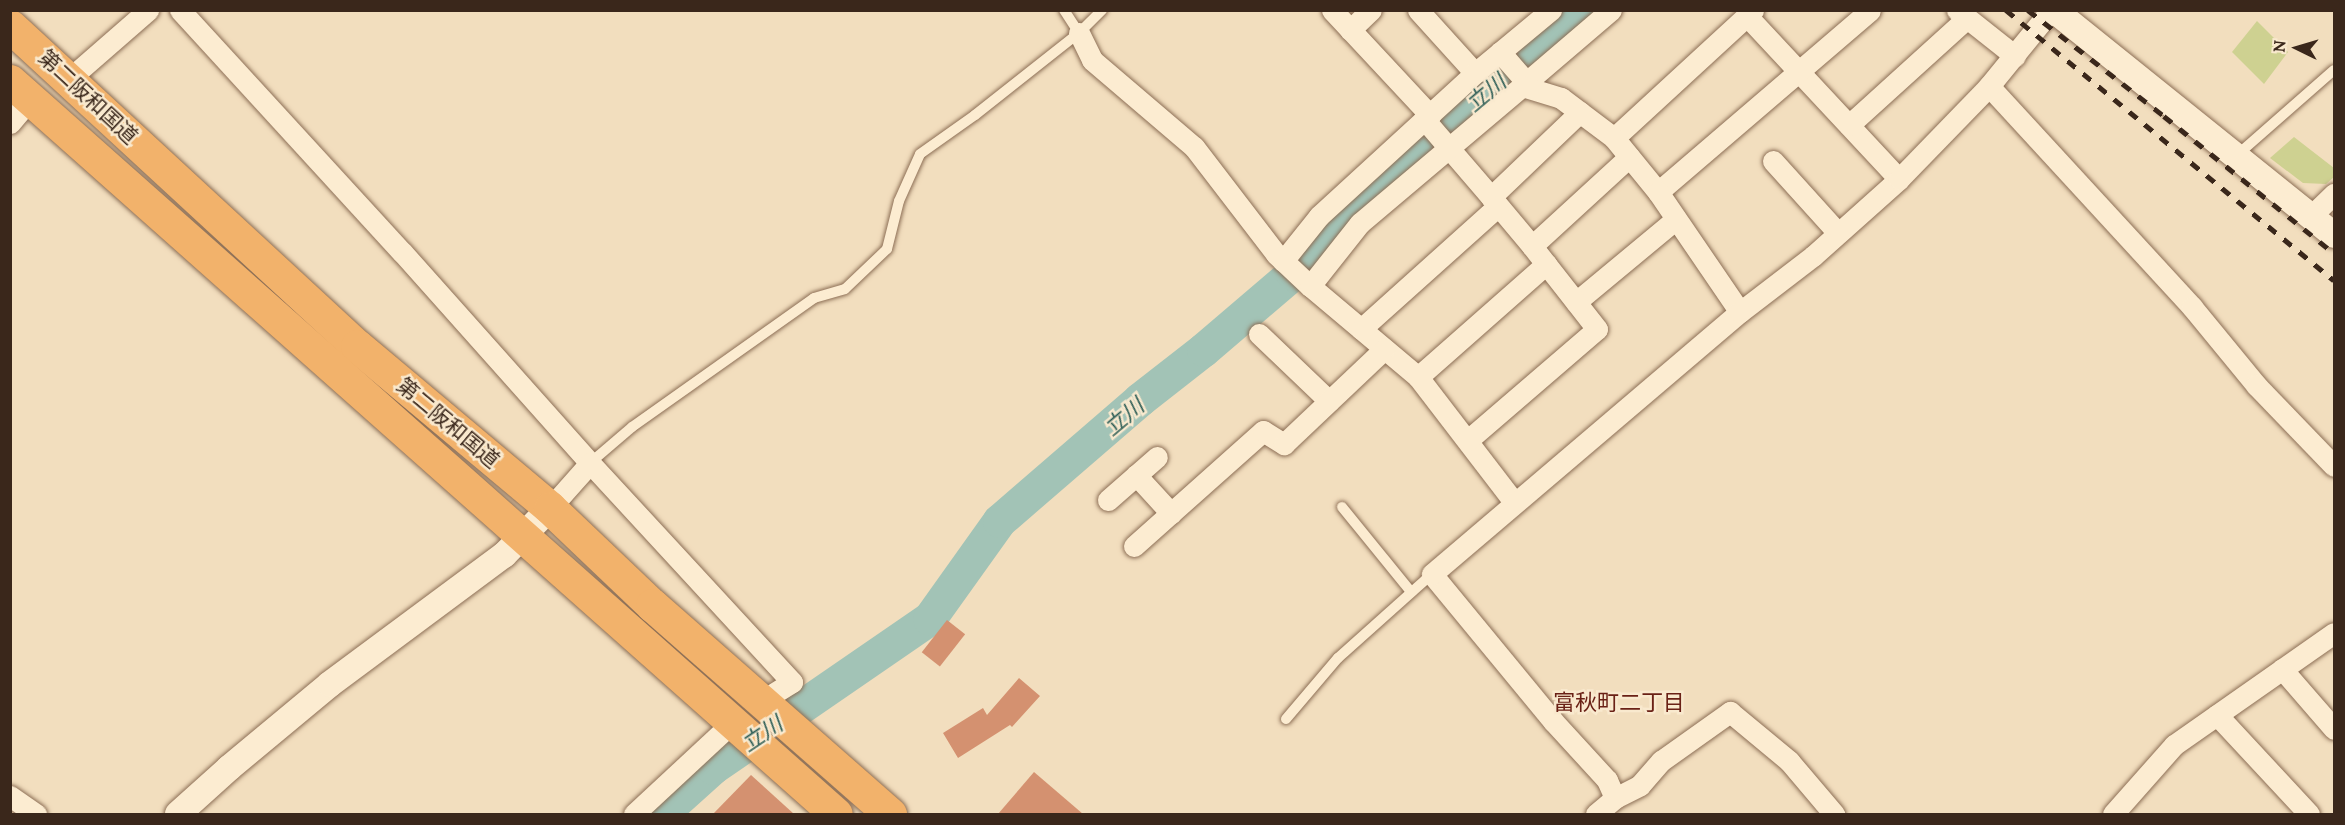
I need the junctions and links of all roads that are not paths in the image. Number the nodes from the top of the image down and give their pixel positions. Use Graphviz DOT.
graph roads {
  1 [pos="148,10"];
  2 [pos="180,10"];
  3 [pos="1064,10"];
  4 [pos="1102,10"];
  5 [pos="1332,10"];
  6 [pos="1371,10"];
  7 [pos="1418,10"];
  8 [pos="1551,10"];
  9 [pos="1611,10"];
  10 [pos="1870,10"];
  11 [pos="2053,10"];
  12 [pos="1750,13"];
  13 [pos="1962,14"];
  14 [pos="10,26"];
  15 [pos="1350,30"];
  16 [pos="1079,33"];
  17 [pos="1502,55"];
  18 [pos="2015,56"];
  19 [pos="2334,70"];
  20 [pos="1799,71"];
  21 [pos="1475,73"];
  22 [pos="69,79"];
  23 [pos="1522,81"];
  24 [pos="1989,86"];
  25 [pos="17,101"];
  26 [pos="1580,112"];
  27 [pos="1427,118"];
  28 [pos="1849,125"];
  29 [pos="1614,138"];
  30 [pos="1447,144"];
  31 [pos="2236,156"];
  32 [pos="1629,157"];
  33 [pos="1773,161"];
  34 [pos="1899,179"];
  35 [pos="1658,192"];
  36 [pos="2334,194"];
  37 [pos="1494,201"];
  38 [pos="2311,216"];
  39 [pos="1676,219"];
  40 [pos="1838,233"];
  41 [pos="2334,235"];
  42 [pos="1532,246"];
  43 [pos="1284,261"];
  44 [pos="1546,264"];
  45 [pos="1306,283"];
  46 [pos="1576,303"];
  47 [pos="1740,312"];
  48 [pos="1361,329"];
  49 [pos="1259,334"];
  50 [pos="1384,349"];
  51 [pos="1418,377"];
  52 [pos="1329,401"];
  53 [pos="1468,440"];
  54 [pos="1157,457"];
  55 [pos="590,463"];
  56 [pos="2334,466"];
  57 [pos="1136,475"];
  58 [pos="1108,500"];
  59 [pos="1514,502"];
  60 [pos="1342,507"];
  61 [pos="550,508"];
  62 [pos="1171,513"];
  63 [pos="521,537"];
  64 [pos="1134,546"];
  65 [pos="1432,574"];
  66 [pos="1411,592"];
  67 [pos="2334,633"];
  68 [pos="2282,669"];
  69 [pos="775,713"];
  70 [pos="2217,715"];
  71 [pos="1286,719"];
  72 [pos="2334,729"];
  73 [pos="745,734"];
  74 [pos="10,796"];
  75 [pos="1615,798"];
  76 [pos="2116,813"];
  77 [pos="36,814"];
  78 [pos="178,814"];
  79 [pos="634,814"];
  80 [pos="836,814"];
  81 [pos="890,814"];
  82 [pos="1596,814"];
  83 [pos="1834,814"];
  84 [pos="2309,814"];
  1 -- 22 [label="street"];
  2 -- 55 [label="street"];
  3 -- 16 [label="lane"];
  4 -- 16 [label="lane"];
  5 -- 15 [label="street"];
  6 -- 15 [label="street"];
  7 -- 21 [label="street"];
  8 -- 17 [label="street"];
  9 -- 23 [label="street"];
  10 -- 20 [label="street"];
  11 -- 18 [label="street"];
  11 -- 31 [label="street"];
  12 -- 20 [label="street"];
  12 -- 29 [label="street"];
  13 -- 18 [label="street"];
  13 -- 28 [label="street"];
  14 -- 22 [label="highway, 第二阪和国道"];
  15 -- 27 [label="street"];
  16 -- 43 [label="street"];
  16 -- 55 [label="lane"];
  17 -- 21 [label="street"];
  17 -- 23 [label="street"];
  18 -- 24 [label="street"];
  19 -- 31 [label="lane"];
  20 -- 28 [label="street"];
  20 -- 35 [label="street"];
  21 -- 27 [label="street"];
  22 -- 61 [label="highway, 第二阪和国道"];
  23 -- 26 [label="street"];
  23 -- 30 [label="street"];
  24 -- 34 [label="street"];
  24 -- 56 [label="street"];
  25 -- 63 [label="highway, 第二阪和国道"];
  26 -- 29 [label="street"];
  26 -- 37 [label="street"];
  27 -- 30 [label="street"];
  27 -- 43 [label="street"];
  28 -- 34 [label="street"];
  29 -- 32 [label="street"];
  30 -- 37 [label="street"];
  30 -- 45 [label="street"];
  31 -- 38 [label="street"];
  32 -- 35 [label="street"];
  32 -- 42 [label="street"];
  33 -- 40 [label="street"];
  34 -- 40 [label="street"];
  35 -- 39 [label="street"];
  36 -- 38 [label="street"];
  37 -- 42 [label="street"];
  37 -- 48 [label="street"];
  38 -- 41 [label="street"];
  39 -- 46 [label="street"];
  39 -- 47 [label="street"];
  40 -- 47 [label="street"];
  42 -- 44 [label="street"];
  43 -- 45 [label="street"];
  44 -- 46 [label="street"];
  44 -- 51 [label="street"];
  45 -- 48 [label="street"];
  46 -- 53 [label="street"];
  47 -- 59 [label="street"];
  48 -- 50 [label="street"];
  49 -- 52 [label="street"];
  50 -- 51 [label="street"];
  50 -- 52 [label="street"];
  51 -- 53 [label="street"];
  52 -- 62 [label="street"];
  53 -- 59 [label="street"];
  54 -- 57 [label="street"];
  55 -- 61 [label="street"];
  55 -- 69 [label="street"];
  57 -- 58 [label="street"];
  57 -- 62 [label="street"];
  59 -- 65 [label="street"];
  60 -- 66 [label="lane"];
  61 -- 63 [label="street"];
  61 -- 69 [label="highway, 第二阪和国道"];
  62 -- 64 [label="street"];
  63 -- 73 [label="highway, 第二阪和国道"];
  63 -- 78 [label="street"];
  65 -- 66 [label="lane"];
  65 -- 75 [label="street"];
  66 -- 71 [label="lane"];
  67 -- 68 [label="street"];
  68 -- 70 [label="street"];
  68 -- 72 [label="street"];
  69 -- 81 [label="highway, 第二阪和国道"];
  70 -- 76 [label="street"];
  70 -- 84 [label="street"];
  73 -- 79 [label="street"];
  73 -- 80 [label="highway, 第二阪和国道"];
  74 -- 77 [label="street"];
  75 -- 82 [label="street"];
  75 -- 83 [label="street"];
}
